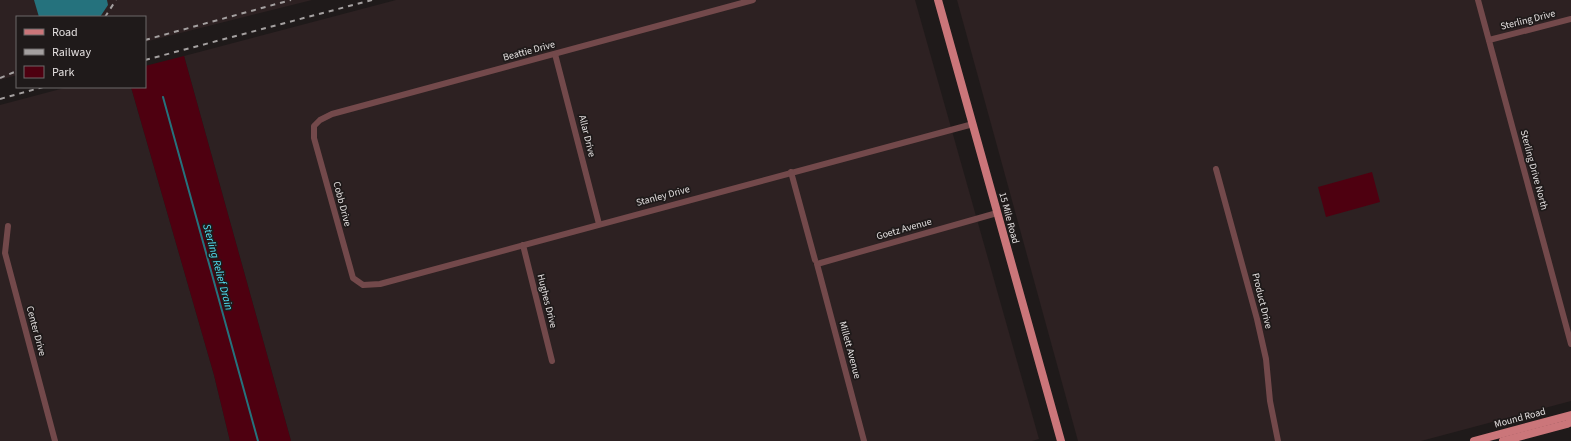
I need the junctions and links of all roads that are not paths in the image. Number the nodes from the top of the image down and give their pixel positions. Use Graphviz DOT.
graph roads {
  1 [pos="753,0"];
  2 [pos="938,0"];
  3 [pos="1478,0"];
  4 [pos="1571,19"];
  5 [pos="1489,40"];
  6 [pos="555,54"];
  7 [pos="973,124"];
  8 [pos="314,126"];
  9 [pos="1216,169"];
  10 [pos="791,172"];
  11 [pos="998,213"];
  12 [pos="599,224"];
  13 [pos="8,226"];
  14 [pos="523,245"];
  15 [pos="816,262"];
  16 [pos="359,284"];
  17 [pos="1571,344"];
  18 [pos="552,361"];
  19 [pos="1571,415"];
  20 [pos="1571,422"];
  21 [pos="55,441"];
  22 [pos="864,441"];
  23 [pos="1061,441"];
  24 [pos="1278,441"];
  25 [pos="1474,441"];
  26 [pos="1503,441"];
  1 -- 6 [label="street, Beattie Drive"];
  2 -- 7 [label="main road, 15 Mile Road"];
  3 -- 5 [label="street, Sterling Drive North"];
  4 -- 5 [label="street, Sterling Drive"];
  5 -- 17 [label="street, Sterling Drive North"];
  6 -- 8 [label="street, Beattie Drive"];
  6 -- 12 [label="street, Allar Drive"];
  7 -- 10 [label="street, Stanley Drive"];
  7 -- 11 [label="main road, 15 Mile Road"];
  8 -- 16 [label="street, Cobb Drive"];
  9 -- 24 [label="street, Product Drive"];
  10 -- 12 [label="street, Stanley Drive"];
  10 -- 15 [label="street, Millett Avenue"];
  11 -- 15 [label="street, Goetz Avenue"];
  11 -- 23 [label="main road, 15 Mile Road"];
  12 -- 14 [label="street, Stanley Drive"];
  13 -- 21 [label="street, Center Drive"];
  14 -- 16 [label="street, Stanley Drive"];
  14 -- 18 [label="street, Hughes Drive"];
  15 -- 22 [label="street, Millett Avenue"];
  19 -- 25 [label="main road, Mound Road"];
  20 -- 26 [label="main road"];
}
